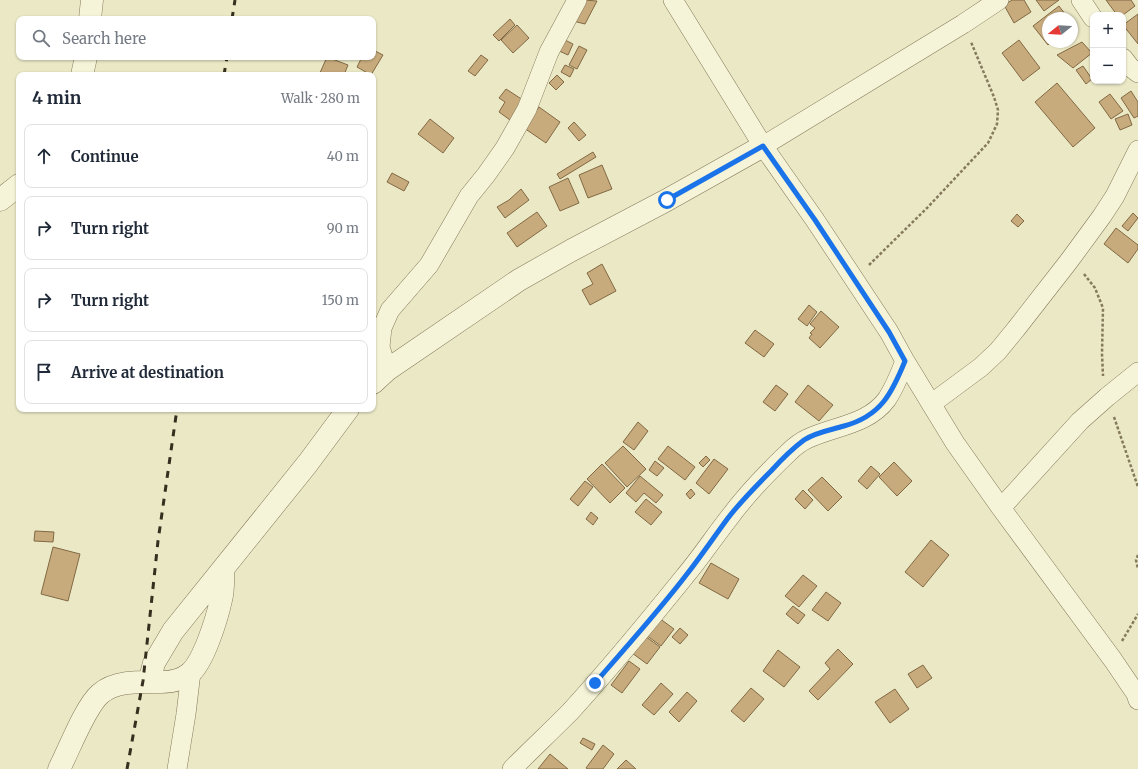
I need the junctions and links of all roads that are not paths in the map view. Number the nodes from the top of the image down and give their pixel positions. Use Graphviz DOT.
graph roads {
  1 [pos="92,0"];
  2 [pos="577,0"];
  3 [pos="673,0"];
  4 [pos="999,0"];
  5 [pos="1081,0"];
  6 [pos="1090,14"];
  7 [pos="90,16"];
  8 [pos="85,60"];
  9 [pos="1126,62"];
  10 [pos="83,72"];
  11 [pos="1138,73"];
  12 [pos="763,146"];
  13 [pos="1138,150"];
  14 [pos="16,187"];
  15 [pos="0,200"];
  16 [pos="905,361"];
  17 [pos="1138,372"];
  18 [pos="380,376"];
  19 [pos="931,404"];
  20 [pos="346,412"];
  21 [pos="1000,508"];
  22 [pos="223,569"];
  23 [pos="191,672"];
  24 [pos="148,682"];
  25 [pos="1138,700"];
  26 [pos="60,769"];
  27 [pos="177,769"];
  28 [pos="512,769"];
  1 -- 7 [label="street"];
  2 -- 18 [label="street"];
  3 -- 12 [label="street"];
  4 -- 12 [label="street"];
  5 -- 6 [label="street"];
  8 -- 10 [label="street"];
  9 -- 11 [label="street"];
  12 -- 16 [label="street"];
  12 -- 18 [label="street"];
  13 -- 19 [label="street"];
  14 -- 15 [label="street"];
  16 -- 19 [label="street"];
  16 -- 28 [label="street"];
  17 -- 21 [label="street"];
  19 -- 21 [label="street"];
  20 -- 22 [label="street"];
  21 -- 25 [label="street"];
  22 -- 23 [label="street"];
  22 -- 24 [label="street"];
  23 -- 24 [label="street"];
  23 -- 27 [label="street"];
  24 -- 26 [label="street"];
}
